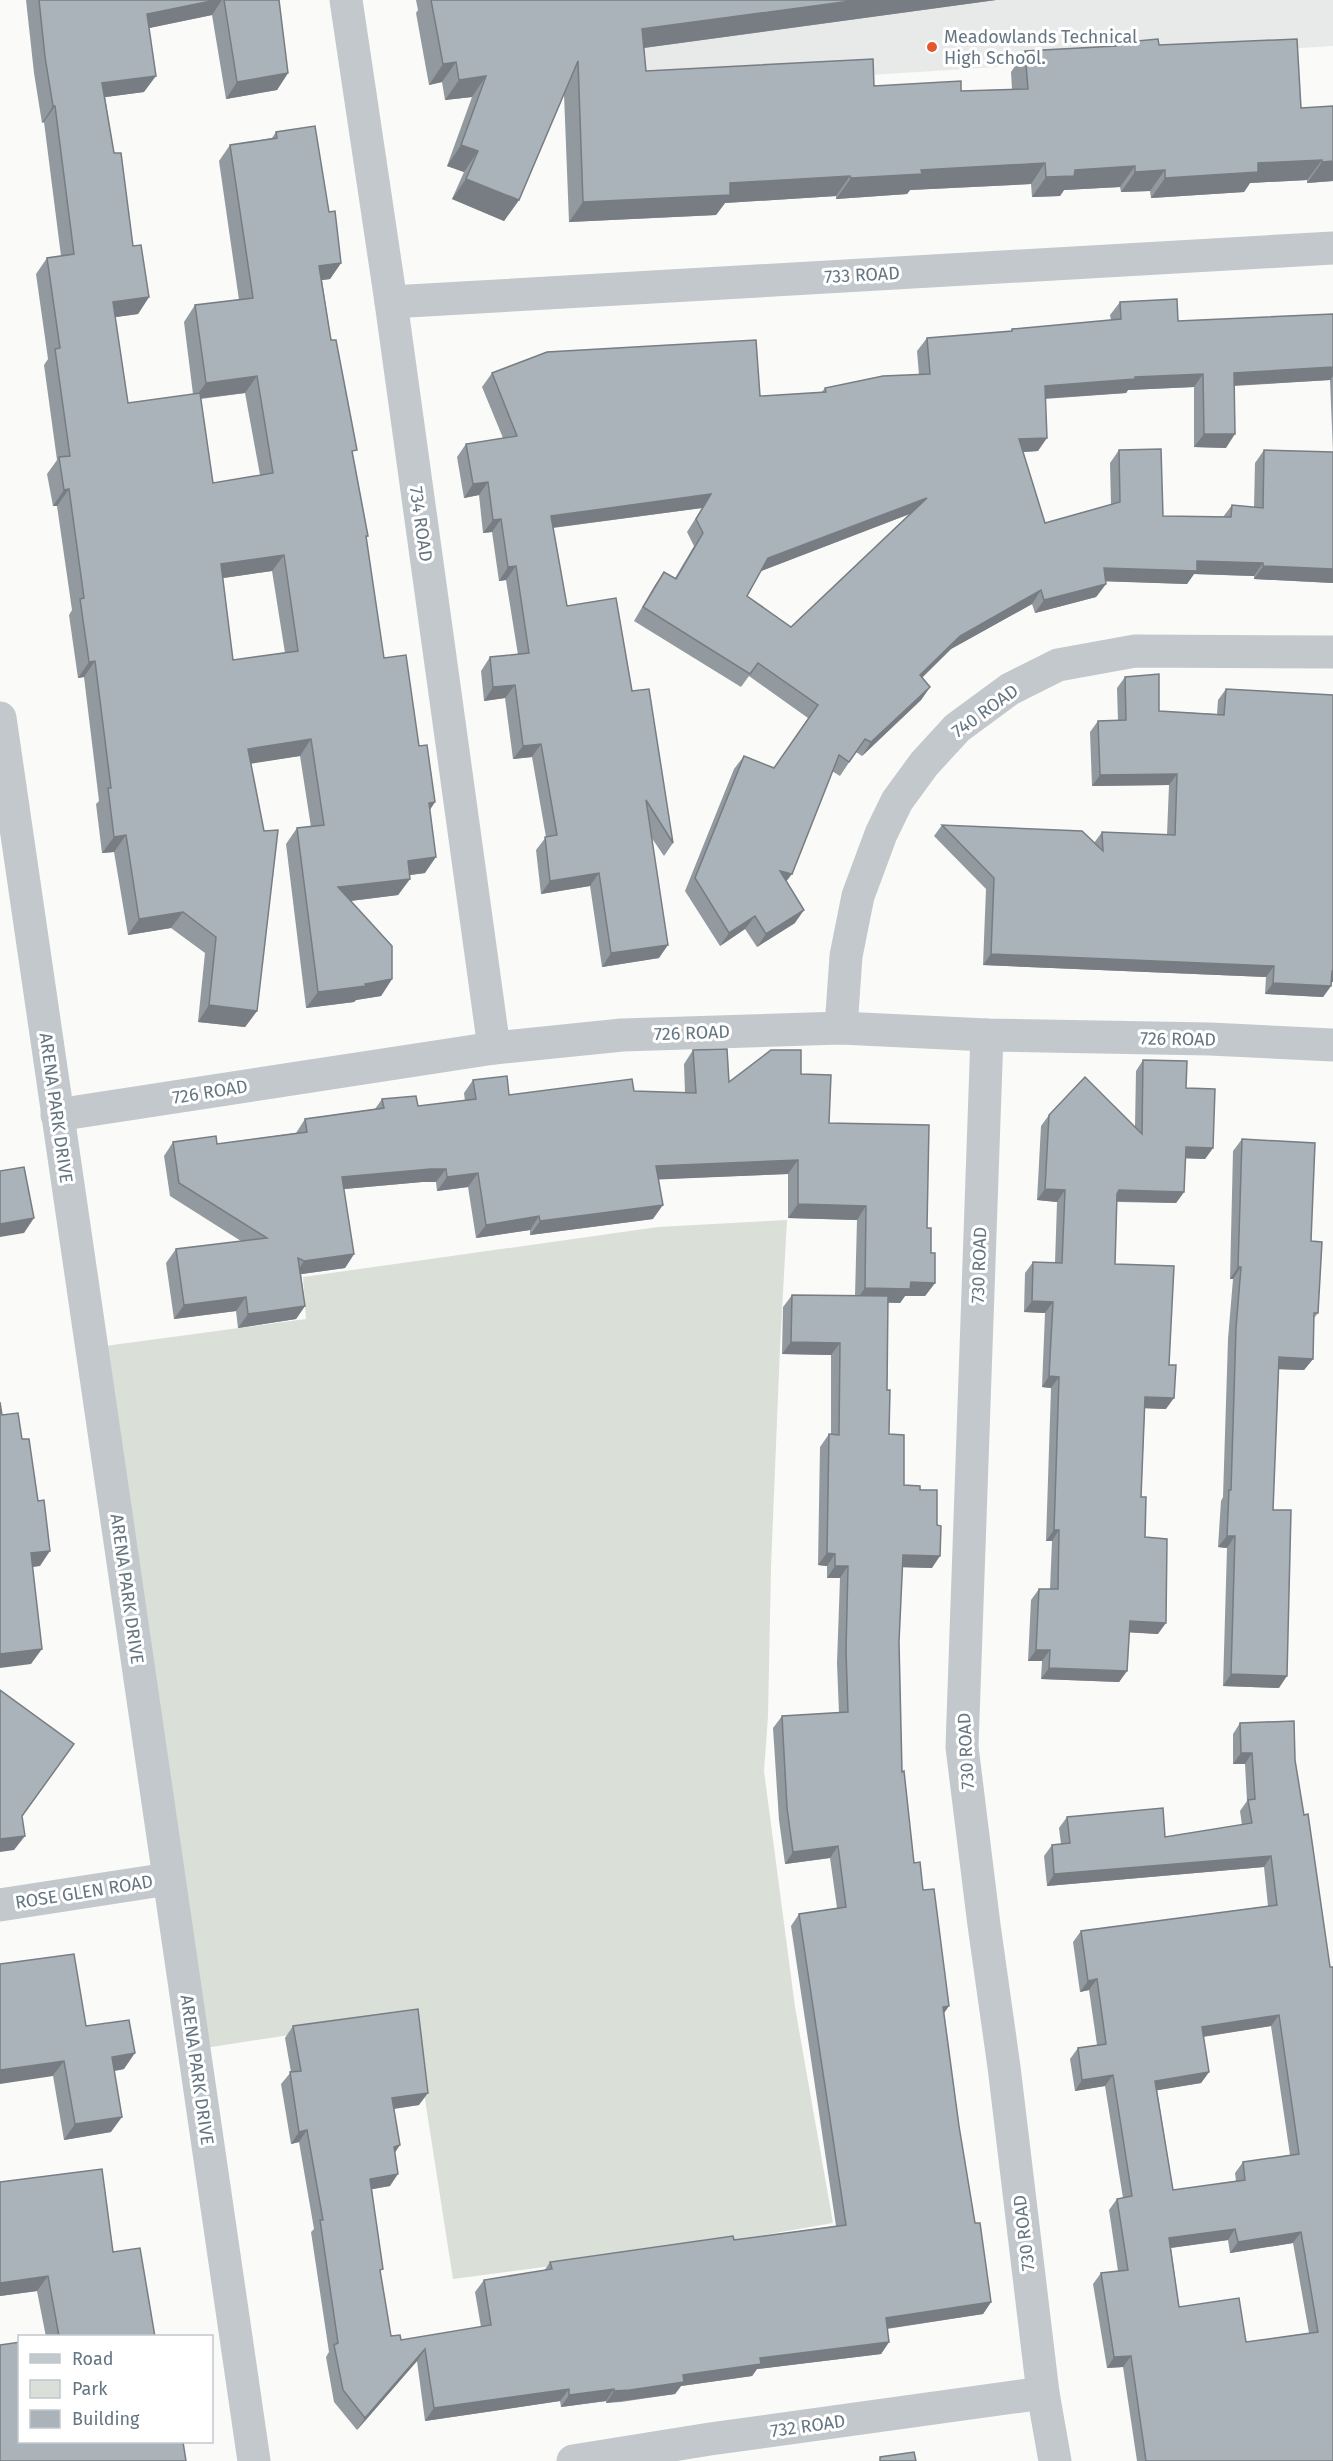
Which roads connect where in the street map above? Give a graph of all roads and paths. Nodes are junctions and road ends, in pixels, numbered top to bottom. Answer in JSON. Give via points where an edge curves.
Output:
{"nodes":[{"id":1,"x":346,"y":0,"type":"edge"},
{"id":2,"x":1333,"y":248,"type":"edge"},
{"id":3,"x":391,"y":302,"type":"junction"},
{"id":4,"x":1333,"y":652,"type":"edge"},
{"id":5,"x":0,"y":718,"type":"edge"},
{"id":6,"x":841,"y":1028,"type":"junction"},
{"id":7,"x":987,"y":1035,"type":"junction"},
{"id":8,"x":1333,"y":1045,"type":"edge"},
{"id":9,"x":494,"y":1048,"type":"junction"},
{"id":10,"x":57,"y":1115,"type":"junction"},
{"id":11,"x":168,"y":1879,"type":"junction"},
{"id":12,"x":0,"y":1905,"type":"edge"},
{"id":13,"x":1043,"y":2393,"type":"junction"},
{"id":14,"x":666,"y":2454,"type":"edge"},
{"id":15,"x":254,"y":2461,"type":"edge"},
{"id":16,"x":573,"y":2461,"type":"edge"},
{"id":17,"x":1055,"y":2461,"type":"edge"}],
"edges":[{"from":1,"to":3,"type":"street","name":"734 ROAD"},
{"from":2,"to":3,"type":"street","name":"733 ROAD"},
{"from":3,"to":9,"type":"street","name":"734 ROAD"},
{"from":4,"to":6,"type":"street","name":"740 ROAD","via":[[1135,651],[1058,665],[1010,689],[957,728],[897,801],[881,834],[858,896],[846,956]]},
{"from":5,"to":10,"type":"street","name":"ARENA PARK DRIVE"},
{"from":6,"to":7,"type":"street","name":"726 ROAD"},
{"from":6,"to":9,"type":"street","name":"726 ROAD","via":[[622,1035]]},
{"from":7,"to":8,"type":"street","name":"726 ROAD"},
{"from":7,"to":13,"type":"street","name":"730 ROAD","via":[[962,1747]]},
{"from":9,"to":10,"type":"street","name":"726 ROAD"},
{"from":10,"to":11,"type":"street","name":"ARENA PARK DRIVE"},
{"from":11,"to":12,"type":"street","name":"ROSE GLEN ROAD"},
{"from":11,"to":15,"type":"street","name":"ARENA PARK DRIVE"},
{"from":13,"to":14,"type":"street","name":"732 ROAD"},
{"from":13,"to":17,"type":"street","name":"730 ROAD"},
{"from":14,"to":16,"type":"street","name":"732 ROAD"}]}
